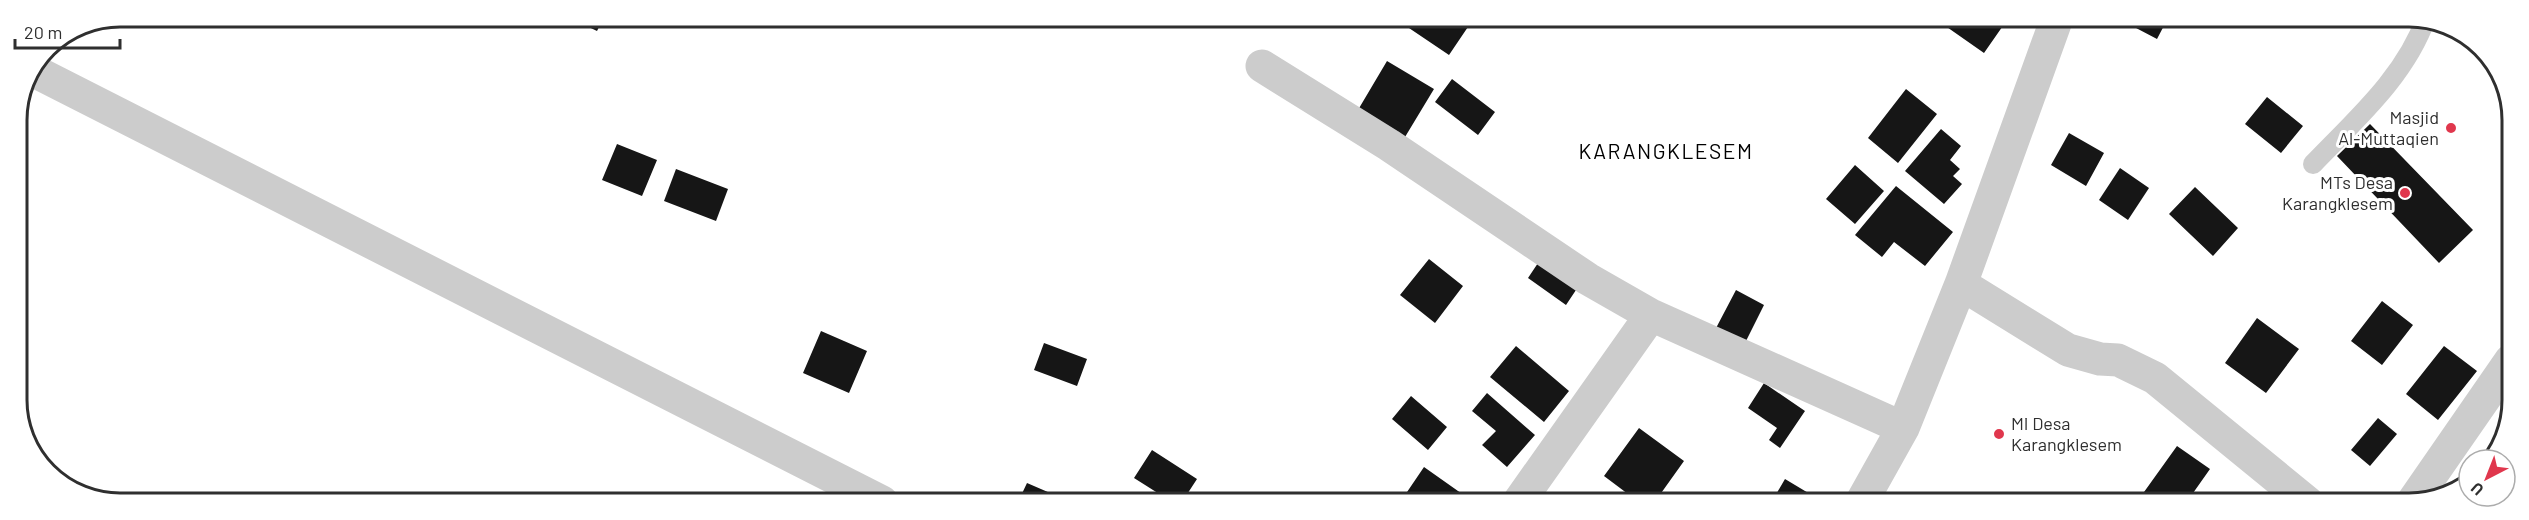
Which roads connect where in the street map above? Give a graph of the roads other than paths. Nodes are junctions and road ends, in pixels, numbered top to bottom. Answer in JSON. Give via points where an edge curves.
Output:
{"nodes":[{"id":1,"x":2054,"y":27,"type":"edge"},
{"id":2,"x":2423,"y":28,"type":"edge"},
{"id":3,"x":1262,"y":66,"type":"dead end"},
{"id":4,"x":40,"y":74,"type":"edge"},
{"id":5,"x":2313,"y":164,"type":"dead end"},
{"id":6,"x":1961,"y":284,"type":"junction"},
{"id":7,"x":1651,"y":315,"type":"junction"},
{"id":8,"x":2502,"y":373,"type":"edge"},
{"id":9,"x":1903,"y":428,"type":"junction"},
{"id":10,"x":2419,"y":492,"type":"edge"},
{"id":11,"x":864,"y":493,"type":"edge"},
{"id":12,"x":1525,"y":493,"type":"edge"},
{"id":13,"x":1867,"y":493,"type":"edge"},
{"id":14,"x":2296,"y":493,"type":"edge"}],
"edges":[{"from":1,"to":6,"type":"street"},
{"from":2,"to":5,"type":"lane","via":[[2386,88]]},
{"from":3,"to":7,"type":"street","via":[[1389,145],[1588,279]]},
{"from":4,"to":11,"type":"street"},
{"from":6,"to":9,"type":"street"},
{"from":6,"to":14,"type":"street","via":[[2068,350],[2118,360],[2155,378]]},
{"from":7,"to":9,"type":"street"},
{"from":7,"to":12,"type":"street"},
{"from":8,"to":10,"type":"street"},
{"from":9,"to":13,"type":"street"}]}
